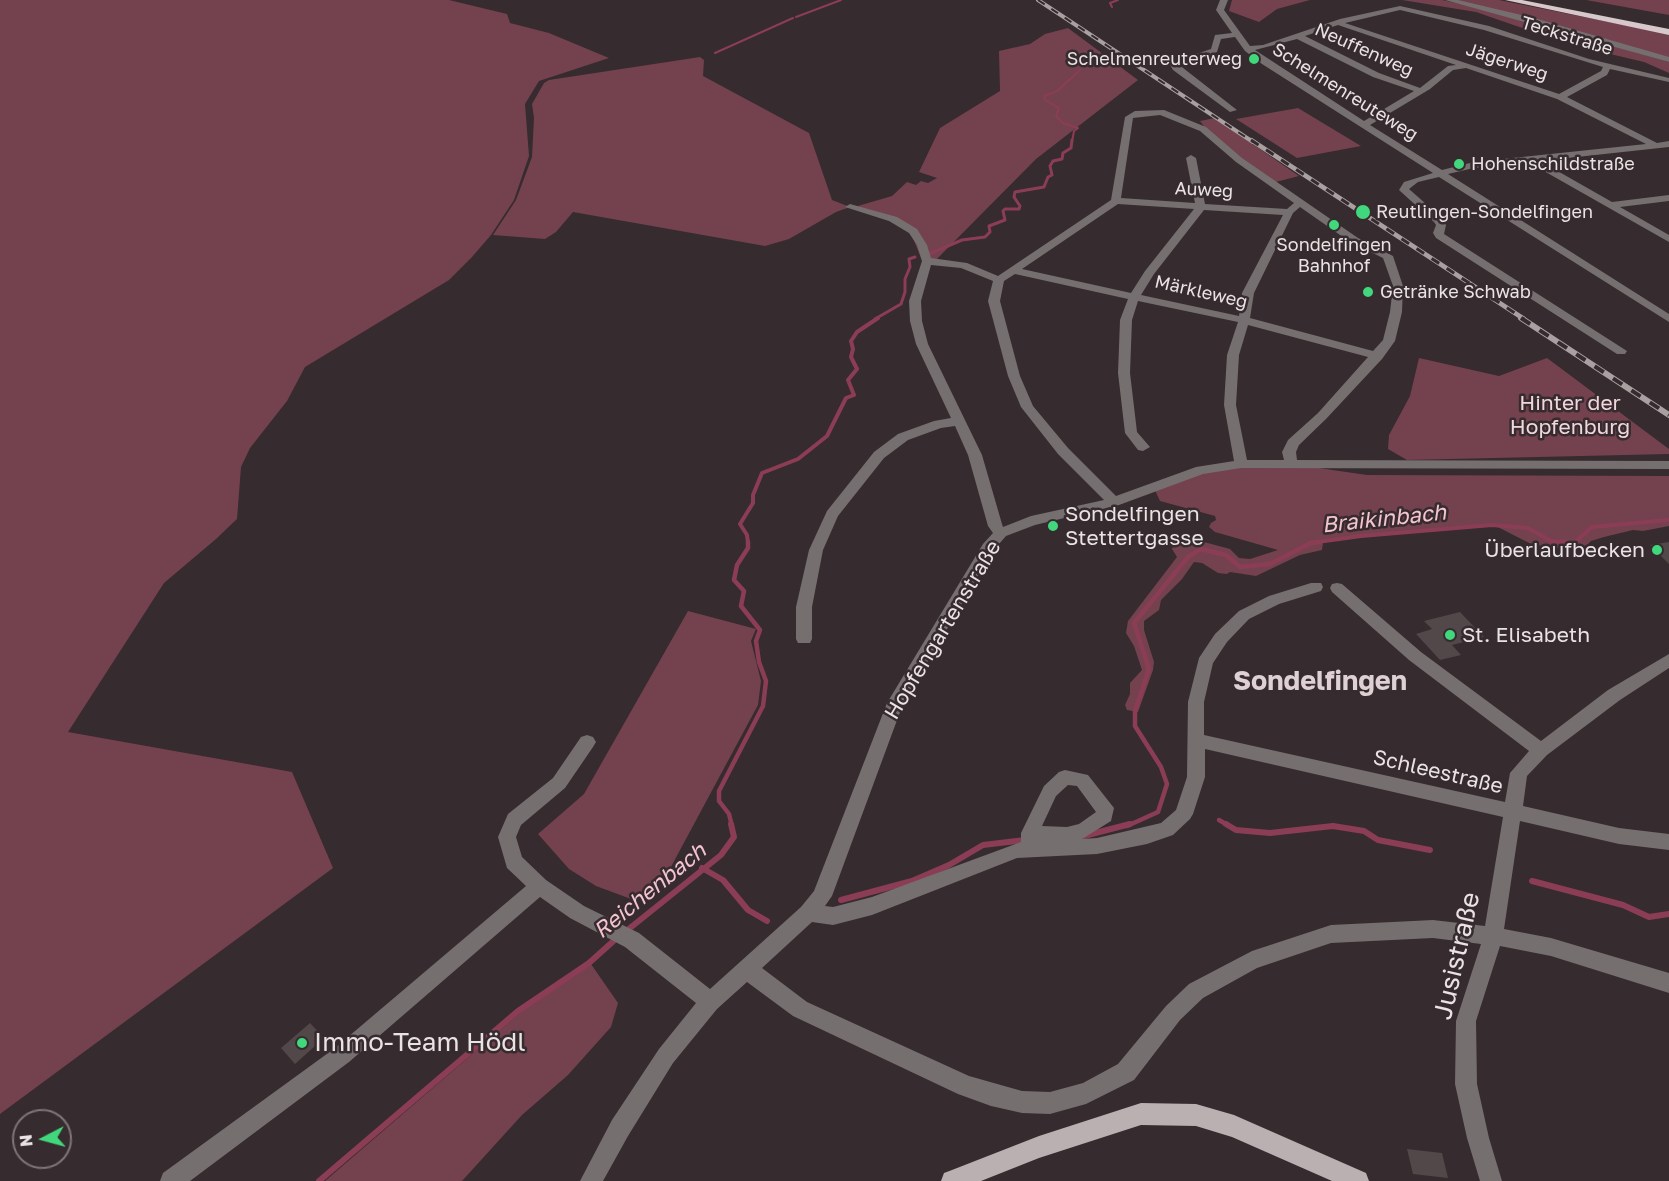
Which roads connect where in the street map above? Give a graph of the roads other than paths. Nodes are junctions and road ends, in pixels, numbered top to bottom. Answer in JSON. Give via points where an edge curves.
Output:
{"nodes":[{"id":1,"x":1224,"y":0,"type":"edge"},
{"id":2,"x":1449,"y":0,"type":"edge"},
{"id":3,"x":1509,"y":0,"type":"edge"},
{"id":4,"x":1529,"y":0,"type":"edge"},
{"id":5,"x":1339,"y":23,"type":"junction"},
{"id":6,"x":1669,"y":28,"type":"edge"},
{"id":7,"x":1669,"y":32,"type":"edge"},
{"id":8,"x":1236,"y":35,"type":"junction"},
{"id":9,"x":1298,"y":36,"type":"junction"},
{"id":10,"x":1248,"y":49,"type":"junction"},
{"id":11,"x":1669,"y":60,"type":"edge"},
{"id":12,"x":1465,"y":66,"type":"junction"},
{"id":13,"x":1608,"y":66,"type":"junction"},
{"id":14,"x":1669,"y":80,"type":"edge"},
{"id":15,"x":1419,"y":90,"type":"junction"},
{"id":16,"x":1560,"y":97,"type":"junction"},
{"id":17,"x":1233,"y":110,"type":"dead end"},
{"id":18,"x":1364,"y":126,"type":"junction"},
{"id":19,"x":1669,"y":144,"type":"edge"},
{"id":20,"x":1658,"y":146,"type":"junction"},
{"id":21,"x":1191,"y":158,"type":"dead end"},
{"id":22,"x":1530,"y":159,"type":"junction"},
{"id":23,"x":1440,"y":172,"type":"junction"},
{"id":24,"x":1669,"y":198,"type":"edge"},
{"id":25,"x":1116,"y":201,"type":"junction"},
{"id":26,"x":1300,"y":202,"type":"junction"},
{"id":27,"x":1611,"y":206,"type":"junction"},
{"id":28,"x":850,"y":207,"type":"dead end"},
{"id":29,"x":1201,"y":207,"type":"junction"},
{"id":30,"x":1289,"y":214,"type":"junction"},
{"id":31,"x":1321,"y":217,"type":"junction"},
{"id":32,"x":1669,"y":239,"type":"edge"},
{"id":33,"x":927,"y":261,"type":"junction"},
{"id":34,"x":1014,"y":271,"type":"junction"},
{"id":35,"x":999,"y":280,"type":"junction"},
{"id":36,"x":1135,"y":295,"type":"junction"},
{"id":37,"x":1669,"y":319,"type":"edge"},
{"id":38,"x":1244,"y":320,"type":"junction"},
{"id":39,"x":1621,"y":351,"type":"dead end"},
{"id":40,"x":1378,"y":356,"type":"junction"},
{"id":41,"x":959,"y":420,"type":"junction"},
{"id":42,"x":1143,"y":447,"type":"dead end"},
{"id":43,"x":1241,"y":464,"type":"junction"},
{"id":44,"x":1291,"y":464,"type":"junction"},
{"id":45,"x":1669,"y":465,"type":"edge"},
{"id":46,"x":1114,"y":502,"type":"junction"},
{"id":47,"x":1001,"y":534,"type":"junction"},
{"id":48,"x":1316,"y":587,"type":"dead end"},
{"id":49,"x":1337,"y":588,"type":"dead end"},
{"id":50,"x":804,"y":639,"type":"dead end"},
{"id":51,"x":1669,"y":660,"type":"edge"},
{"id":52,"x":1197,"y":740,"type":"junction"},
{"id":53,"x":587,"y":742,"type":"dead end"},
{"id":54,"x":1541,"y":750,"type":"junction"},
{"id":55,"x":1512,"y":812,"type":"junction"},
{"id":56,"x":1669,"y":842,"type":"edge"},
{"id":57,"x":539,"y":886,"type":"junction"},
{"id":58,"x":808,"y":913,"type":"junction"},
{"id":59,"x":1493,"y":936,"type":"junction"},
{"id":60,"x":745,"y":968,"type":"junction"},
{"id":61,"x":1669,"y":983,"type":"edge"},
{"id":62,"x":710,"y":1002,"type":"junction"},
{"id":63,"x":955,"y":1180,"type":"edge"},
{"id":64,"x":171,"y":1181,"type":"edge"},
{"id":65,"x":591,"y":1181,"type":"edge"},
{"id":66,"x":1358,"y":1181,"type":"edge"},
{"id":67,"x":1491,"y":1181,"type":"edge"}],
"edges":[{"from":1,"to":8,"type":"street","name":"Schelmenreuteweg","via":[[1220,10]]},
{"from":2,"to":11,"type":"street"},
{"from":3,"to":7,"type":"highway"},
{"from":4,"to":6,"type":"highway"},
{"from":5,"to":9,"type":"street","name":"Teckstraße"},
{"from":5,"to":12,"type":"street","name":"Jägerweg"},
{"from":5,"to":13,"type":"street","name":"Teckstraße","via":[[1393,9],[1411,9]]},
{"from":8,"to":10,"type":"street","name":"Schelmenreuteweg"},
{"from":8,"to":17,"type":"street","via":[[1218,37],[1214,50],[1173,63]]},
{"from":9,"to":10,"type":"street","name":"Teckstraße"},
{"from":9,"to":15,"type":"street","name":"Neuffenweg","via":[[1376,75]]},
{"from":10,"to":18,"type":"street","name":"Schelmenreuteweg"},
{"from":12,"to":15,"type":"street","via":[[1452,68]]},
{"from":12,"to":16,"type":"street","name":"Jägerweg"},
{"from":13,"to":14,"type":"street","name":"Teckstraße"},
{"from":13,"to":16,"type":"street","via":[[1604,74]]},
{"from":15,"to":18,"type":"street"},
{"from":16,"to":20,"type":"street","name":"Jägerweg"},
{"from":18,"to":23,"type":"street","name":"Schelmenreuteweg"},
{"from":19,"to":20,"type":"street"},
{"from":20,"to":22,"type":"street"},
{"from":21,"to":29,"type":"street"},
{"from":22,"to":23,"type":"street"},
{"from":22,"to":27,"type":"street"},
{"from":23,"to":37,"type":"street","name":"Schelmenreuteweg"},
{"from":23,"to":39,"type":"street","via":[[1415,180],[1404,190],[1438,220],[1440,236]]},
{"from":24,"to":27,"type":"street"},
{"from":25,"to":26,"type":"street","via":[[1129,117],[1151,111],[1203,129],[1239,160]]},
{"from":25,"to":29,"type":"street","name":"Auweg"},
{"from":25,"to":34,"type":"street"},
{"from":26,"to":30,"type":"street"},
{"from":26,"to":31,"type":"street"},
{"from":27,"to":32,"type":"street"},
{"from":28,"to":33,"type":"street","via":[[893,219],[913,231]]},
{"from":29,"to":30,"type":"street","name":"Auweg"},
{"from":29,"to":36,"type":"street"},
{"from":30,"to":31,"type":"street","name":"Auweg"},
{"from":30,"to":38,"type":"street","via":[[1248,293]]},
{"from":31,"to":40,"type":"street","via":[[1370,250],[1388,256],[1398,286],[1396,312],[1389,341]]},
{"from":33,"to":35,"type":"street","via":[[963,265]]},
{"from":33,"to":41,"type":"street","via":[[915,301],[916,321],[922,345]]},
{"from":34,"to":35,"type":"street"},
{"from":34,"to":36,"type":"street","name":"Märkleweg"},
{"from":35,"to":46,"type":"street","via":[[994,301],[1014,376],[1028,407]]},
{"from":36,"to":38,"type":"street","name":"Märkleweg"},
{"from":36,"to":42,"type":"street","via":[[1126,320],[1124,373],[1131,433]]},
{"from":38,"to":40,"type":"street","name":"Märkleweg"},
{"from":38,"to":43,"type":"street","via":[[1233,355],[1230,405]]},
{"from":40,"to":44,"type":"street","via":[[1293,443],[1289,452]]},
{"from":41,"to":47,"type":"street"},
{"from":41,"to":50,"type":"street","via":[[903,437],[879,455],[832,514],[797,607]]},
{"from":43,"to":44,"type":"street","name":"Hopfengartenstraße"},
{"from":43,"to":46,"type":"street","name":"Hopfengartenstraße","via":[[1201,470]]},
{"from":44,"to":45,"type":"street"},
{"from":46,"to":47,"type":"street","name":"Hopfengartenstraße","via":[[1031,521]]},
{"from":47,"to":58,"type":"street","name":"Hopfengartenstraße","via":[[988,548],[895,702],[822,896]]},
{"from":48,"to":52,"type":"street","via":[[1274,600],[1244,615],[1221,638],[1205,662],[1196,702]]},
{"from":49,"to":54,"type":"street","via":[[1415,656]]},
{"from":51,"to":54,"type":"street","name":"Jusistraße","via":[[1614,694]]},
{"from":52,"to":55,"type":"street","name":"Schleestraße"},
{"from":52,"to":58,"type":"street","via":[[1191,798],[1185,814],[1167,829],[1097,846],[1030,841],[872,906],[833,916]]},
{"from":53,"to":57,"type":"street","via":[[559,783],[514,820],[507,837],[514,862]]},
{"from":54,"to":55,"type":"street","name":"Jusistraße","via":[[1519,773]]},
{"from":55,"to":56,"type":"street","name":"Schleestraße","via":[[1618,836]]},
{"from":55,"to":59,"type":"street","name":"Jusistraße"},
{"from":57,"to":62,"type":"street","via":[[577,912],[625,936]]},
{"from":57,"to":64,"type":"street","via":[[342,1055]]},
{"from":58,"to":60,"type":"street","name":"Hopfengartenstraße"},
{"from":59,"to":60,"type":"street","via":[[1433,929],[1331,934],[1252,960],[1196,991],[1173,1013],[1126,1072],[1086,1093],[1050,1103],[991,1095],[800,1009]]},
{"from":59,"to":61,"type":"street","via":[[1551,947]]},
{"from":59,"to":67,"type":"street","name":"Jusistraße","via":[[1466,1021],[1466,1084]]},
{"from":60,"to":62,"type":"street","name":"Hopfengartenstraße"},
{"from":62,"to":65,"type":"street","name":"Hopfengartenstraße","via":[[666,1056]]},
{"from":63,"to":66,"type":"main road","via":[[1039,1147],[1141,1114],[1196,1115],[1234,1126]]}]}
